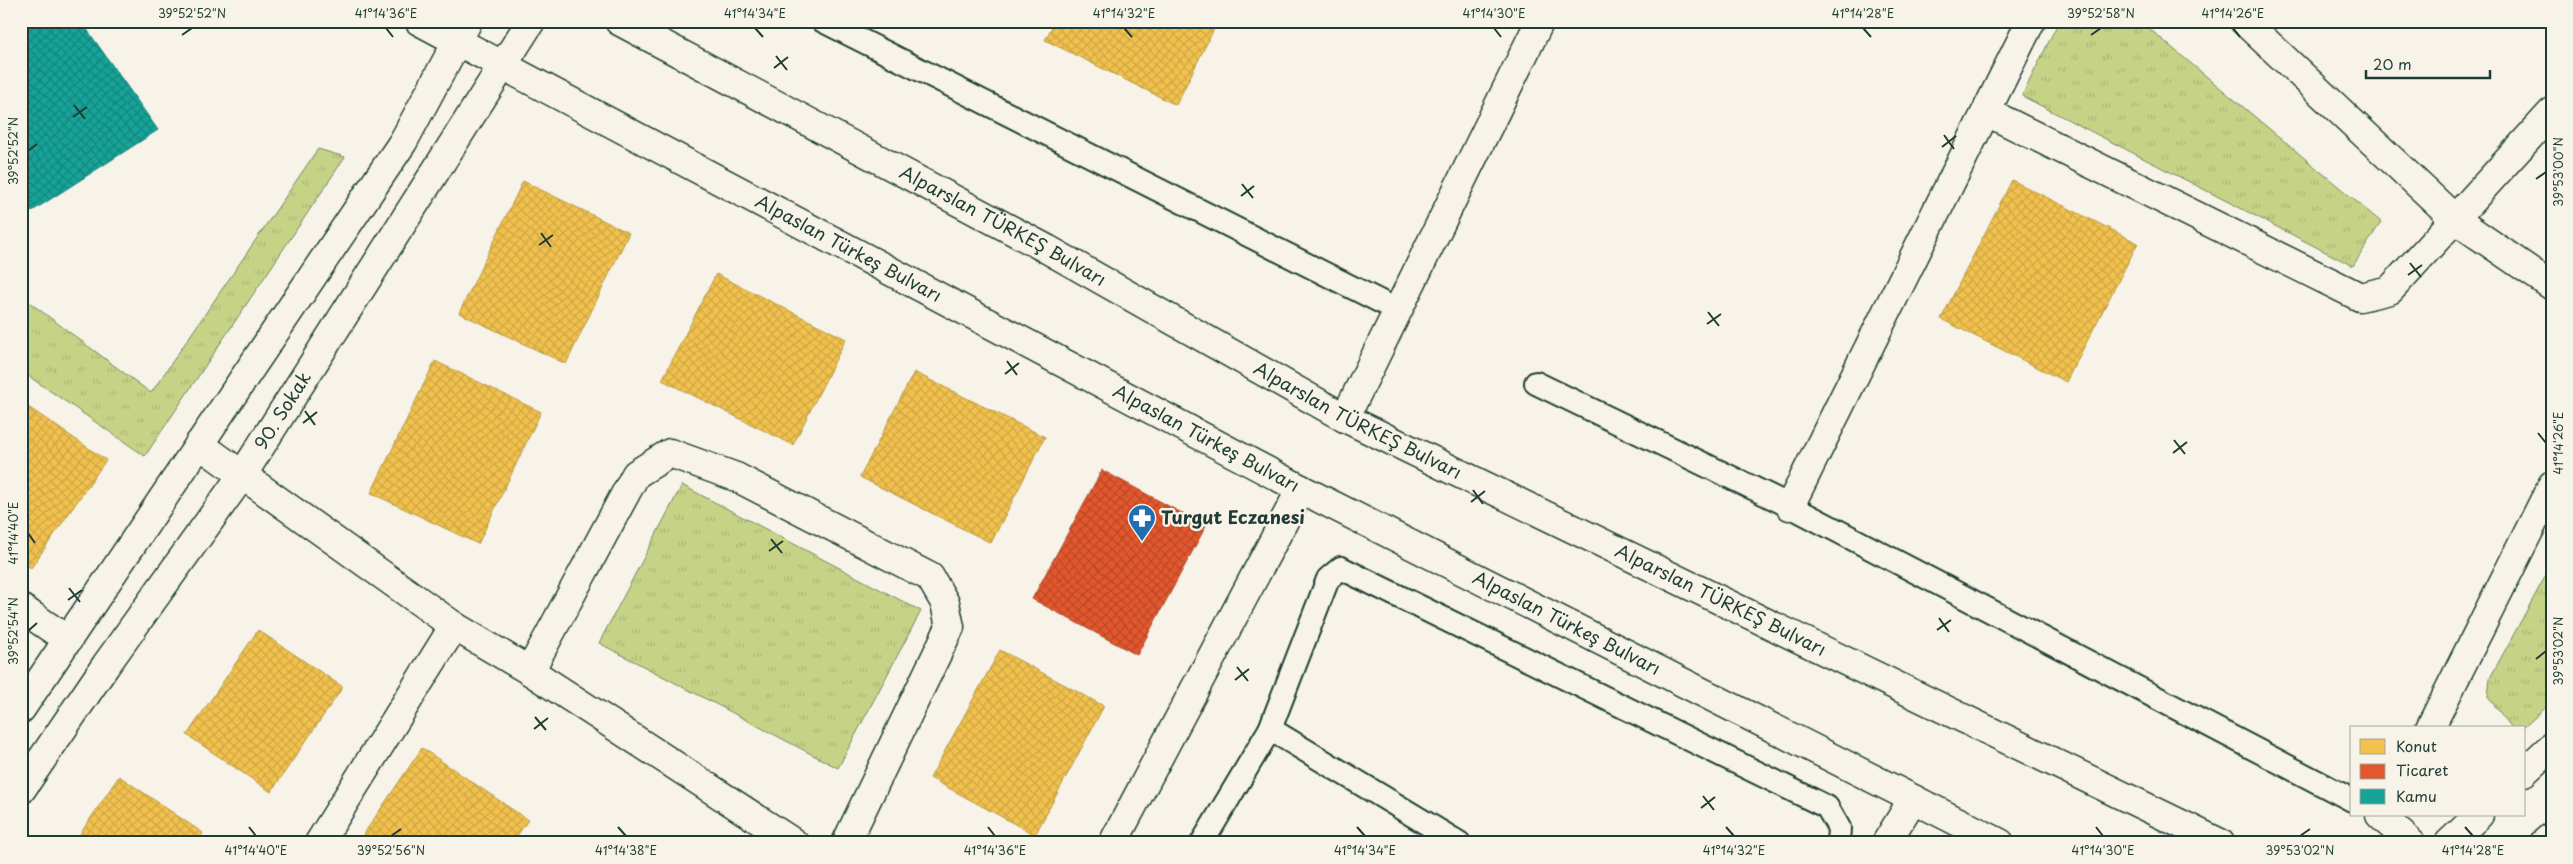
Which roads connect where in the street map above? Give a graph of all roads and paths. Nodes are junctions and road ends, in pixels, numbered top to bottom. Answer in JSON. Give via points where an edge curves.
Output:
{"nodes":[{"id":1,"x":419,"y":21,"type":"edge"},
{"id":2,"x":531,"y":21,"type":"edge"},
{"id":3,"x":619,"y":21,"type":"edge"},
{"id":4,"x":823,"y":21,"type":"edge"},
{"id":5,"x":1540,"y":21,"type":"edge"},
{"id":6,"x":2031,"y":21,"type":"edge"},
{"id":7,"x":2244,"y":21,"type":"edge"},
{"id":8,"x":462,"y":31,"type":"edge"},
{"id":9,"x":503,"y":66,"type":"junction"},
{"id":10,"x":1987,"y":112,"type":"junction"},
{"id":11,"x":2552,"y":112,"type":"edge"},
{"id":12,"x":2456,"y":220,"type":"junction"},
{"id":13,"x":2552,"y":286,"type":"edge"},
{"id":14,"x":1397,"y":310,"type":"junction"},
{"id":15,"x":1536,"y":383,"type":"dead end"},
{"id":16,"x":1345,"y":418,"type":"junction"},
{"id":17,"x":199,"y":444,"type":"junction"},
{"id":18,"x":243,"y":474,"type":"junction"},
{"id":19,"x":2552,"y":486,"type":"edge"},
{"id":20,"x":1301,"y":490,"type":"junction"},
{"id":21,"x":1790,"y":506,"type":"junction"},
{"id":22,"x":21,"y":608,"type":"edge"},
{"id":23,"x":454,"y":626,"type":"junction"},
{"id":24,"x":68,"y":640,"type":"junction"},
{"id":25,"x":530,"y":671,"type":"junction"},
{"id":26,"x":21,"y":709,"type":"edge"},
{"id":27,"x":2431,"y":726,"type":"edge"},
{"id":28,"x":1270,"y":729,"type":"junction"},
{"id":29,"x":2552,"y":746,"type":"edge"},
{"id":30,"x":2526,"y":770,"type":"edge"},
{"id":31,"x":21,"y":790,"type":"edge"},
{"id":32,"x":1913,"y":799,"type":"junction"},
{"id":33,"x":2350,"y":799,"type":"edge"},
{"id":34,"x":2381,"y":816,"type":"edge"},
{"id":35,"x":2478,"y":816,"type":"edge"},
{"id":36,"x":2552,"y":836,"type":"edge"},
{"id":37,"x":319,"y":843,"type":"edge"},
{"id":38,"x":794,"y":843,"type":"edge"},
{"id":39,"x":846,"y":843,"type":"edge"},
{"id":40,"x":1113,"y":843,"type":"edge"},
{"id":41,"x":1202,"y":843,"type":"edge"},
{"id":42,"x":1459,"y":843,"type":"edge"},
{"id":43,"x":1838,"y":843,"type":"edge"},
{"id":44,"x":1886,"y":843,"type":"edge"},
{"id":45,"x":2000,"y":843,"type":"edge"},
{"id":46,"x":2220,"y":843,"type":"edge"},
{"id":47,"x":2411,"y":843,"type":"edge"},
{"id":48,"x":2449,"y":843,"type":"edge"},
{"id":49,"x":2544,"y":843,"type":"edge"}],
"edges":[{"from":1,"to":8,"type":"street","name":"Alpaslan Türkeş Bulvarı"},
{"from":2,"to":9,"type":"street","name":"90. Sokak"},
{"from":3,"to":16,"type":"street","name":"Alparslan TÜRKEŞ Bulvarı","via":[[1047,249]]},
{"from":4,"to":14,"type":"lane"},
{"from":5,"to":14,"type":"street"},
{"from":6,"to":10,"type":"street"},
{"from":7,"to":12,"type":"street"},
{"from":8,"to":9,"type":"street","name":"Alpaslan Türkeş Bulvarı"},
{"from":8,"to":17,"type":"street","via":[[403,142]]},
{"from":9,"to":18,"type":"street","name":"90. Sokak"},
{"from":9,"to":20,"type":"street","name":"Alpaslan Türkeş Bulvarı"},
{"from":10,"to":12,"type":"street","via":[[2360,297],[2390,290]]},
{"from":10,"to":21,"type":"street"},
{"from":11,"to":12,"type":"street"},
{"from":12,"to":13,"type":"street"},
{"from":14,"to":16,"type":"street"},
{"from":15,"to":21,"type":"lane"},
{"from":16,"to":46,"type":"street","name":"Alparslan TÜRKEŞ Bulvarı"},
{"from":17,"to":18,"type":"street"},
{"from":17,"to":24,"type":"street"},
{"from":18,"to":23,"type":"street"},
{"from":18,"to":31,"type":"street","name":"90. Sokak"},
{"from":19,"to":27,"type":"street"},
{"from":20,"to":32,"type":"street","name":"Alpaslan Türkeş Bulvarı"},
{"from":20,"to":40,"type":"street"},
{"from":21,"to":33,"type":"lane"},
{"from":22,"to":24,"type":"street"},
{"from":23,"to":25,"type":"street"},
{"from":23,"to":37,"type":"street"},
{"from":24,"to":26,"type":"street"},
{"from":25,"to":38,"type":"street"},
{"from":25,"to":39,"type":"street","via":[[636,474],[670,453],[736,477],[930,577],[945,604],[950,627]]},
{"from":28,"to":41,"type":"lane"},
{"from":28,"to":42,"type":"lane"},
{"from":28,"to":43,"type":"lane","via":[[1328,578],[1341,568],[1827,807],[1838,828]]},
{"from":29,"to":30,"type":"street"},
{"from":32,"to":44,"type":"street"},
{"from":32,"to":45,"type":"street","name":"Alpaslan Türkeş Bulvarı"},
{"from":34,"to":47,"type":"street"},
{"from":35,"to":48,"type":"street"},
{"from":36,"to":49,"type":"street"}]}
